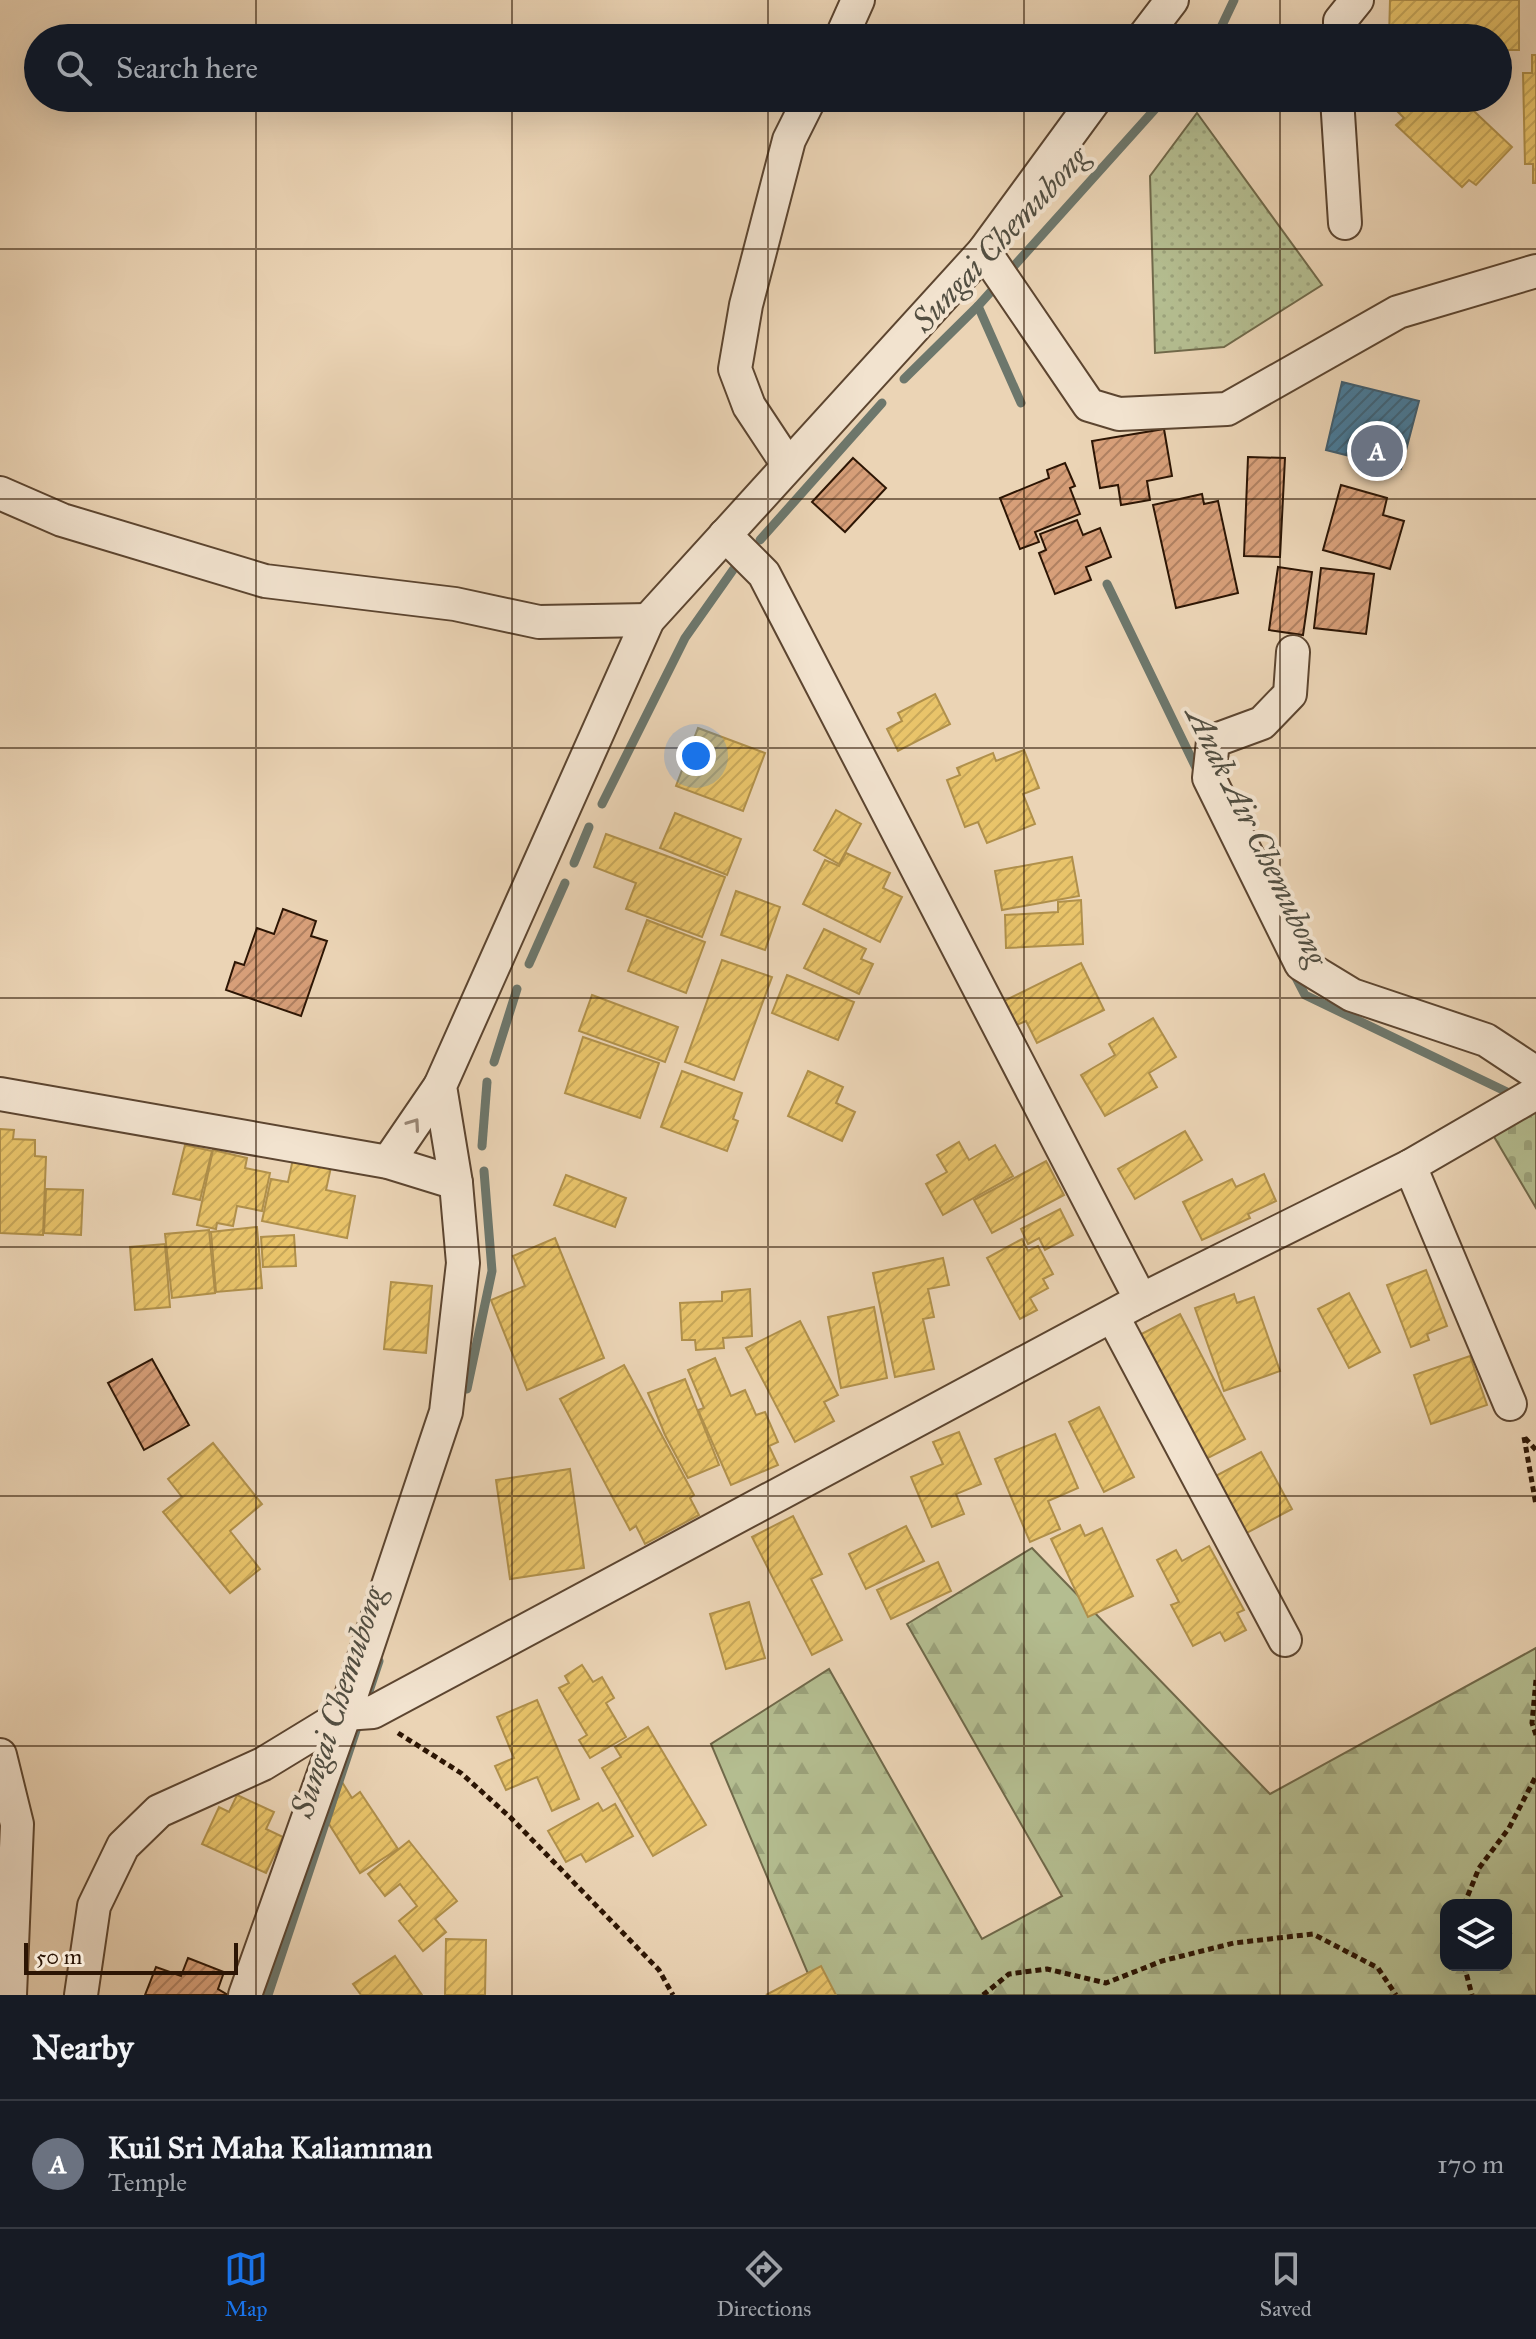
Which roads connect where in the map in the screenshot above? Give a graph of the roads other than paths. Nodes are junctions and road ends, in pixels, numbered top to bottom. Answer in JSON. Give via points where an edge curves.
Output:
{"nodes":[{"id":1,"x":858,"y":0,"type":"edge"},
{"id":2,"x":1172,"y":0,"type":"edge"},
{"id":3,"x":1357,"y":0,"type":"edge"},
{"id":4,"x":847,"y":24,"type":"edge"},
{"id":5,"x":1154,"y":24,"type":"edge"},
{"id":6,"x":1340,"y":24,"type":"edge"},
{"id":7,"x":803,"y":112,"type":"edge"},
{"id":8,"x":1086,"y":112,"type":"edge"},
{"id":9,"x":1338,"y":112,"type":"edge"},
{"id":10,"x":1345,"y":223,"type":"dead end"},
{"id":11,"x":986,"y":254,"type":"junction"},
{"id":12,"x":1536,"y":271,"type":"edge"},
{"id":13,"x":788,"y":465,"type":"junction"},
{"id":14,"x":0,"y":493,"type":"edge"},
{"id":15,"x":725,"y":535,"type":"junction"},
{"id":16,"x":648,"y":620,"type":"junction"},
{"id":17,"x":1293,"y":652,"type":"dead end"},
{"id":18,"x":1536,"y":1073,"type":"edge"},
{"id":19,"x":440,"y":1086,"type":"junction"},
{"id":20,"x":1536,"y":1093,"type":"edge"},
{"id":21,"x":0,"y":1094,"type":"edge"},
{"id":22,"x":388,"y":1162,"type":"junction"},
{"id":23,"x":1410,"y":1166,"type":"junction"},
{"id":24,"x":456,"y":1183,"type":"junction"},
{"id":25,"x":1141,"y":1300,"type":"junction"},
{"id":26,"x":1113,"y":1317,"type":"junction"},
{"id":27,"x":1510,"y":1404,"type":"dead end"},
{"id":28,"x":1285,"y":1640,"type":"dead end"},
{"id":29,"x":359,"y":1714,"type":"junction"},
{"id":30,"x":0,"y":1755,"type":"edge"},
{"id":31,"x":10,"y":1995,"type":"edge"},
{"id":32,"x":81,"y":1995,"type":"edge"},
{"id":33,"x":245,"y":1995,"type":"edge"}],
"edges":[{"from":1,"to":4,"type":"street"},
{"from":2,"to":5,"type":"street"},
{"from":3,"to":6,"type":"street"},
{"from":7,"to":13,"type":"street","via":[[789,140],[735,369],[749,406]]},
{"from":8,"to":11,"type":"street"},
{"from":9,"to":10,"type":"street"},
{"from":11,"to":12,"type":"street","via":[[1089,405],[1119,414],[1227,409],[1398,312]]},
{"from":11,"to":13,"type":"street"},
{"from":13,"to":15,"type":"street"},
{"from":14,"to":16,"type":"street","via":[[62,520],[265,581],[455,604],[539,622]]},
{"from":15,"to":16,"type":"street"},
{"from":15,"to":25,"type":"street","via":[[764,574]]},
{"from":16,"to":19,"type":"street"},
{"from":17,"to":18,"type":"street","via":[[1290,694],[1262,723],[1213,741],[1209,778],[1301,964],[1352,995],[1486,1040]]},
{"from":22,"to":19,"type":"street","one_way":true},
{"from":19,"to":24,"type":"street"},
{"from":20,"to":23,"type":"street"},
{"from":21,"to":22,"type":"street"},
{"from":22,"to":24,"type":"street"},
{"from":23,"to":25,"type":"street"},
{"from":23,"to":27,"type":"street"},
{"from":24,"to":29,"type":"street","via":[[463,1263],[446,1412]]},
{"from":25,"to":26,"type":"street"},
{"from":26,"to":28,"type":"street"},
{"from":26,"to":29,"type":"street"},
{"from":29,"to":32,"type":"street","via":[[159,1811],[123,1846],[94,1906]]},
{"from":29,"to":33,"type":"street"},
{"from":30,"to":31,"type":"street","via":[[17,1824]]}]}
